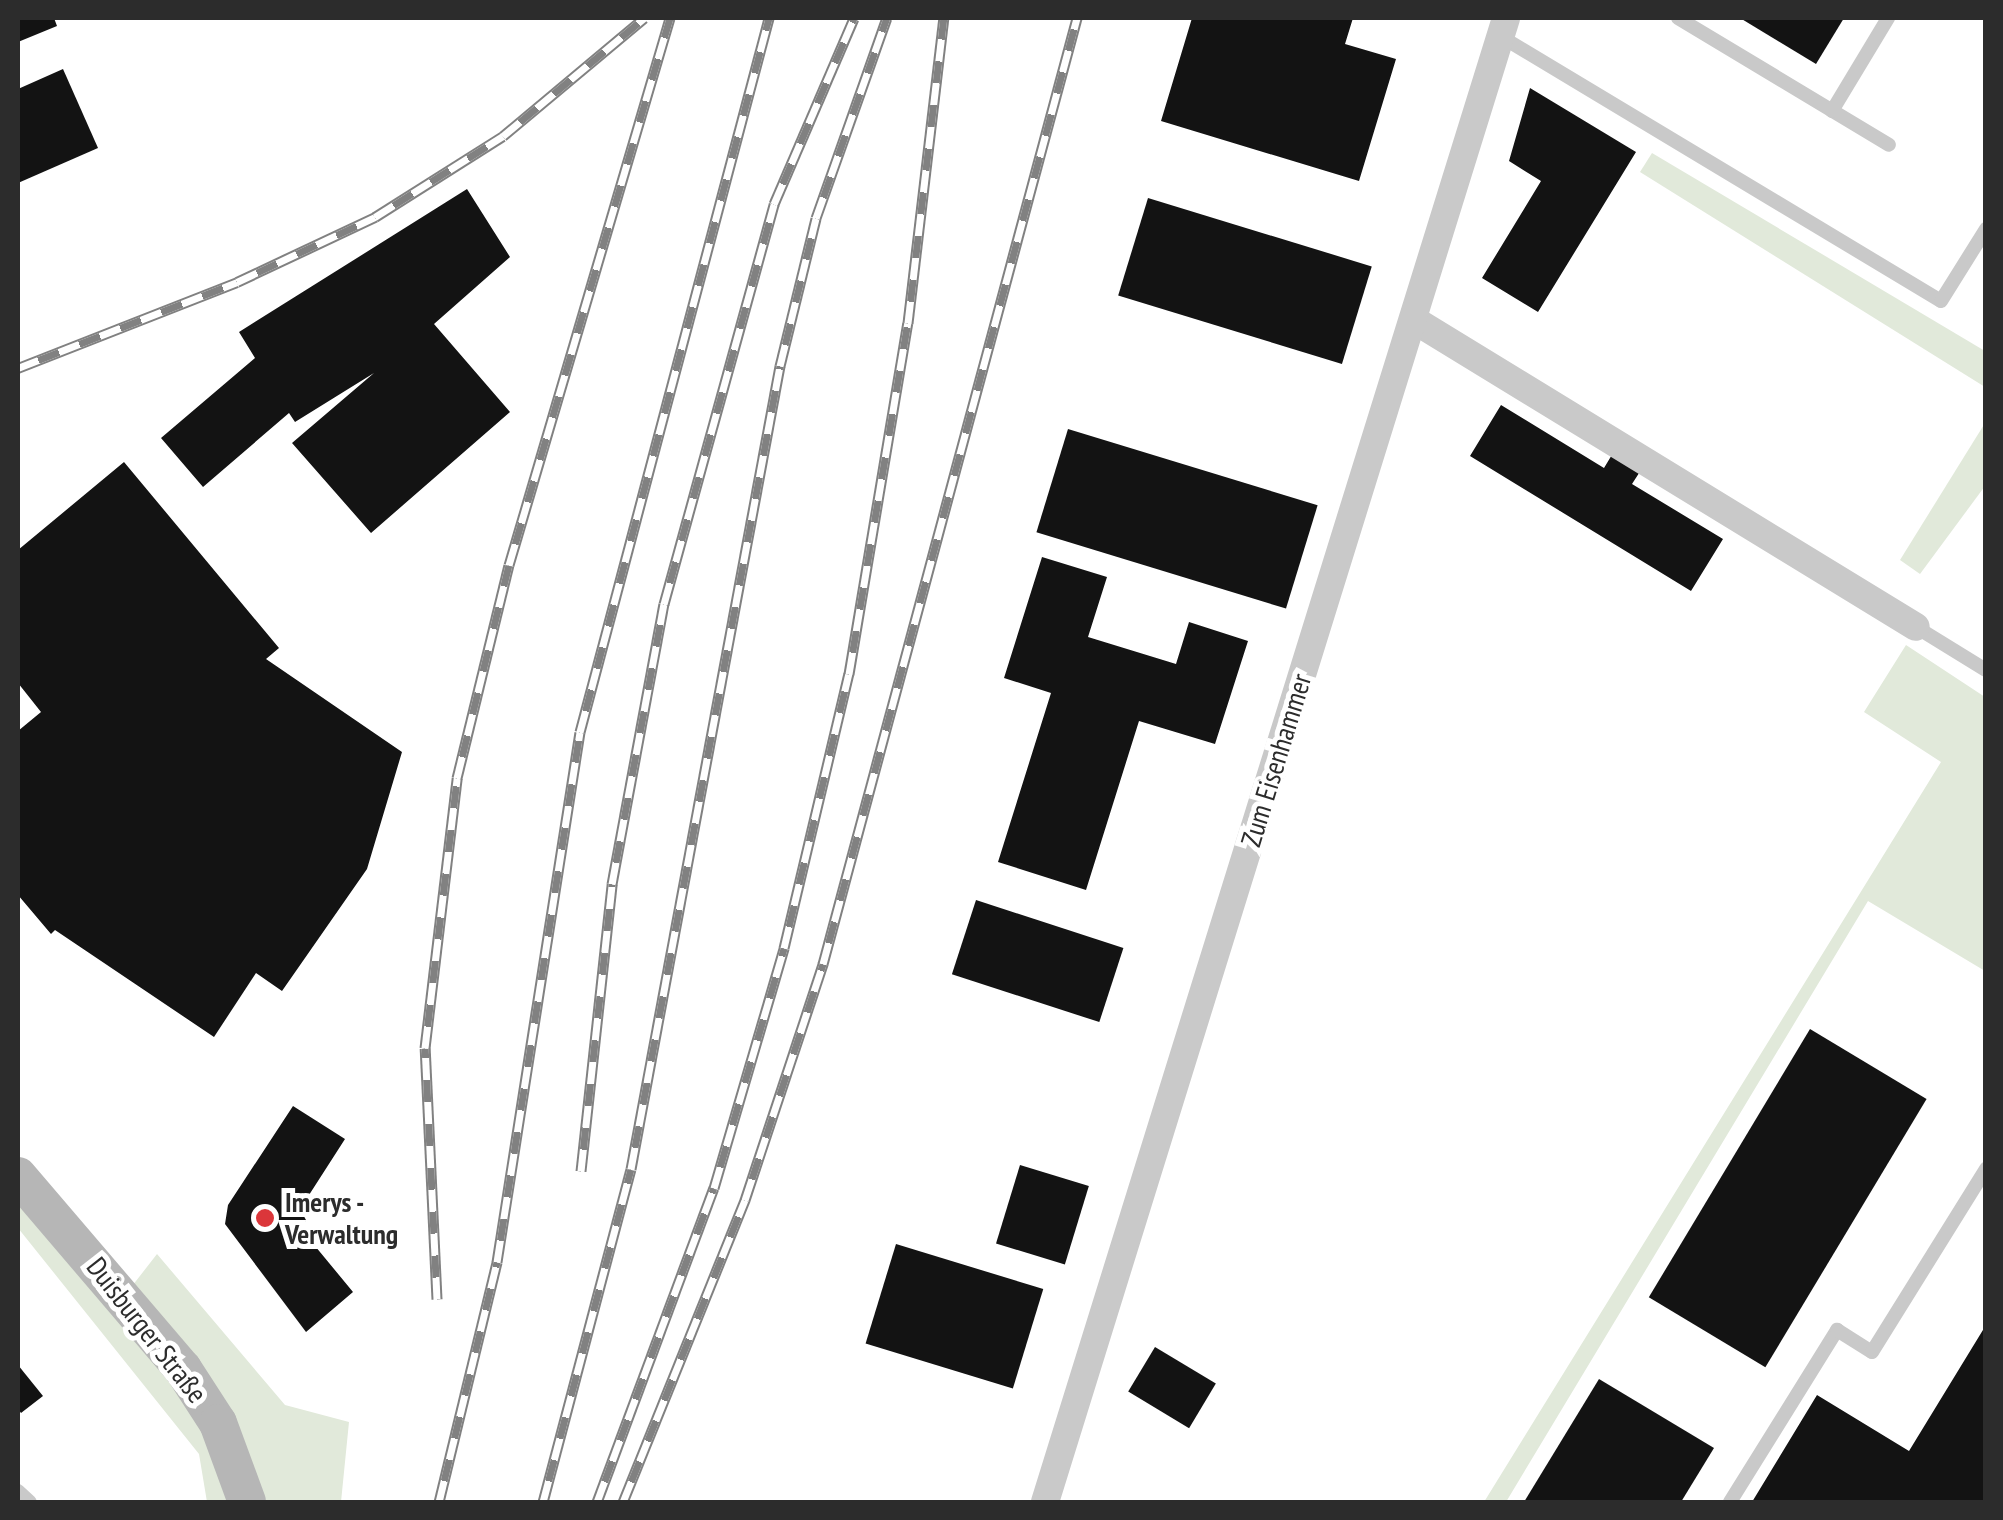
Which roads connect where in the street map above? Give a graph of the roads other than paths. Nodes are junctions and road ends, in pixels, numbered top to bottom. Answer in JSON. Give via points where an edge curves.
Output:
{"nodes":[{"id":1,"x":1678,"y":18,"type":"edge"},
{"id":2,"x":1888,"y":18,"type":"edge"},
{"id":3,"x":1503,"y":27,"type":"edge"},
{"id":4,"x":1832,"y":111,"type":"junction"},
{"id":5,"x":1889,"y":145,"type":"dead end"},
{"id":6,"x":1986,"y":228,"type":"edge"},
{"id":7,"x":1414,"y":320,"type":"junction"},
{"id":8,"x":1916,"y":627,"type":"joint"},
{"id":9,"x":1986,"y":670,"type":"edge"},
{"id":10,"x":1986,"y":1169,"type":"edge"},
{"id":11,"x":18,"y":1176,"type":"edge"},
{"id":12,"x":18,"y":1491,"type":"edge"},
{"id":13,"x":30,"y":1502,"type":"edge"},
{"id":14,"x":247,"y":1502,"type":"edge"},
{"id":15,"x":1045,"y":1502,"type":"edge"},
{"id":16,"x":1730,"y":1502,"type":"edge"}],
"edges":[{"from":1,"to":4,"type":"lane"},
{"from":2,"to":4,"type":"lane"},
{"from":3,"to":6,"type":"lane","via":[[1942,301]]},
{"from":3,"to":7,"type":"street","name":"Zum Eisenhammer"},
{"from":4,"to":5,"type":"lane"},
{"from":7,"to":8,"type":"street"},
{"from":7,"to":15,"type":"street","name":"Zum Eisenhammer"},
{"from":8,"to":9,"type":"lane"},
{"from":10,"to":16,"type":"lane","via":[[1872,1352],[1837,1330]]},
{"from":11,"to":14,"type":"main road","name":"Duisburger Straße","via":[[183,1369],[218,1422]]},
{"from":12,"to":13,"type":"lane"}]}
